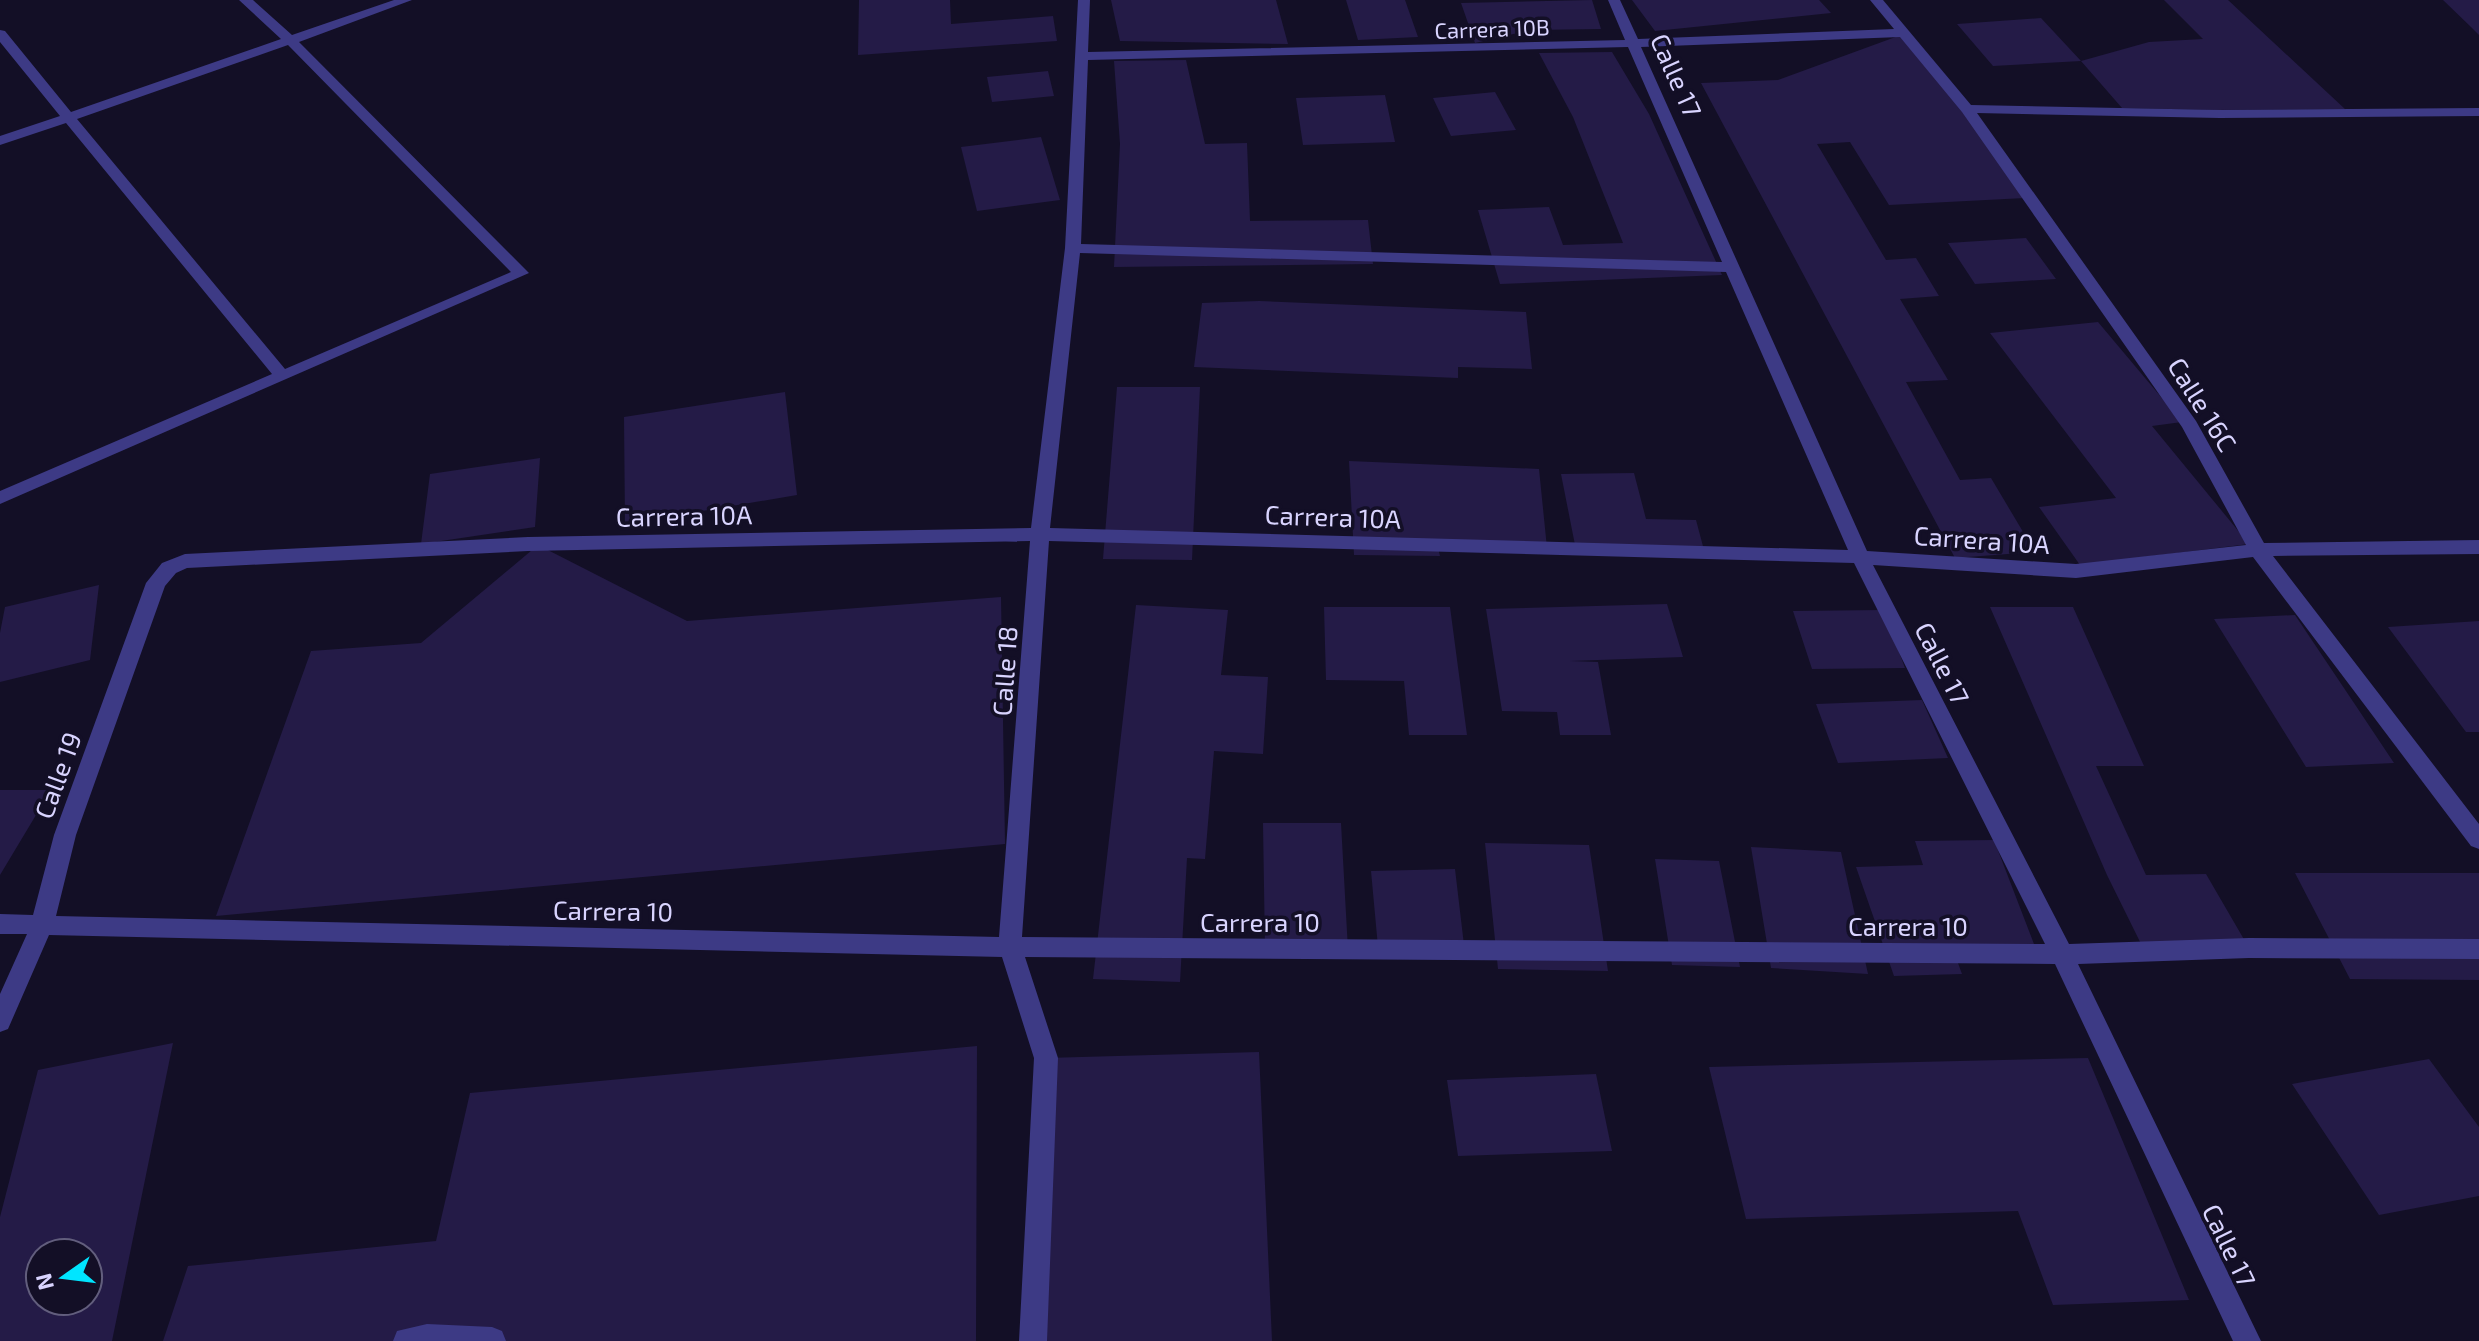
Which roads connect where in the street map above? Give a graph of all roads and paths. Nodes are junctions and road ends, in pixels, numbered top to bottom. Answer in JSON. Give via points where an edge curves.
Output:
{"nodes":[{"id":1,"x":245,"y":0,"type":"edge"},
{"id":2,"x":406,"y":0,"type":"edge"},
{"id":3,"x":1084,"y":0,"type":"edge"},
{"id":4,"x":1614,"y":0,"type":"edge"},
{"id":5,"x":1876,"y":0,"type":"edge"},
{"id":6,"x":1903,"y":33,"type":"junction"},
{"id":7,"x":0,"y":34,"type":"edge"},
{"id":8,"x":291,"y":41,"type":"junction"},
{"id":9,"x":1635,"y":43,"type":"junction"},
{"id":10,"x":1082,"y":56,"type":"junction"},
{"id":11,"x":1967,"y":109,"type":"junction"},
{"id":12,"x":2479,"y":112,"type":"edge"},
{"id":13,"x":68,"y":118,"type":"junction"},
{"id":14,"x":0,"y":141,"type":"edge"},
{"id":15,"x":1073,"y":248,"type":"junction"},
{"id":16,"x":1731,"y":267,"type":"junction"},
{"id":17,"x":282,"y":376,"type":"junction"},
{"id":18,"x":0,"y":498,"type":"edge"},
{"id":19,"x":1040,"y":534,"type":"junction"},
{"id":20,"x":2479,"y":547,"type":"edge"},
{"id":21,"x":2258,"y":550,"type":"junction"},
{"id":22,"x":1860,"y":557,"type":"junction"},
{"id":23,"x":185,"y":561,"type":"joint"},
{"id":24,"x":2479,"y":840,"type":"edge"},
{"id":25,"x":0,"y":924,"type":"edge"},
{"id":26,"x":42,"y":926,"type":"junction"},
{"id":27,"x":1010,"y":947,"type":"junction"},
{"id":28,"x":2479,"y":949,"type":"edge"},
{"id":29,"x":2062,"y":954,"type":"junction"},
{"id":30,"x":0,"y":1021,"type":"edge"},
{"id":31,"x":407,"y":1341,"type":"edge"},
{"id":32,"x":492,"y":1341,"type":"edge"},
{"id":33,"x":1033,"y":1341,"type":"edge"},
{"id":34,"x":2247,"y":1341,"type":"edge"}],
"edges":[{"from":1,"to":8,"type":"street"},
{"from":2,"to":8,"type":"street"},
{"from":3,"to":10,"type":"street","name":"Calle 18"},
{"from":4,"to":9,"type":"street","name":"Calle 17"},
{"from":5,"to":6,"type":"street","name":"Calle 16C"},
{"from":6,"to":9,"type":"street","name":"Carrera 10B"},
{"from":6,"to":11,"type":"street","name":"Calle 16C"},
{"from":7,"to":13,"type":"street"},
{"from":8,"to":13,"type":"street"},
{"from":8,"to":17,"type":"street","via":[[521,273]]},
{"from":9,"to":10,"type":"street","name":"Carrera 10B"},
{"from":9,"to":16,"type":"street","name":"Calle 17"},
{"from":10,"to":15,"type":"street","name":"Calle 18"},
{"from":11,"to":12,"type":"street"},
{"from":11,"to":21,"type":"street","name":"Calle 16C","via":[[2190,425]]},
{"from":13,"to":14,"type":"street"},
{"from":13,"to":17,"type":"street"},
{"from":15,"to":16,"type":"street"},
{"from":15,"to":19,"type":"street","name":"Calle 18"},
{"from":16,"to":22,"type":"street","name":"Calle 17"},
{"from":17,"to":18,"type":"street"},
{"from":19,"to":22,"type":"street","name":"Carrera 10A"},
{"from":19,"to":23,"type":"street","name":"Carrera 10A","via":[[528,544]]},
{"from":19,"to":27,"type":"street","name":"Calle 18"},
{"from":20,"to":21,"type":"street","name":"Carrera 10A"},
{"from":21,"to":22,"type":"street","name":"Carrera 10A","via":[[2076,571]]},
{"from":21,"to":24,"type":"street","name":"Calle 16C"},
{"from":22,"to":29,"type":"street","name":"Calle 17"},
{"from":23,"to":26,"type":"street","name":"Calle 19","via":[[169,568],[156,583],[65,835]]},
{"from":25,"to":26,"type":"street","name":"Carrera 10"},
{"from":26,"to":27,"type":"street","name":"Carrera 10"},
{"from":26,"to":30,"type":"street","name":"Calle 19"},
{"from":27,"to":29,"type":"street","name":"Carrera 10"},
{"from":27,"to":33,"type":"street","name":"Calle 18","via":[[1046,1058]]},
{"from":28,"to":29,"type":"street","name":"Carrera 10"},
{"from":29,"to":34,"type":"street","name":"Calle 17"},
{"from":31,"to":32,"type":"street"}]}
